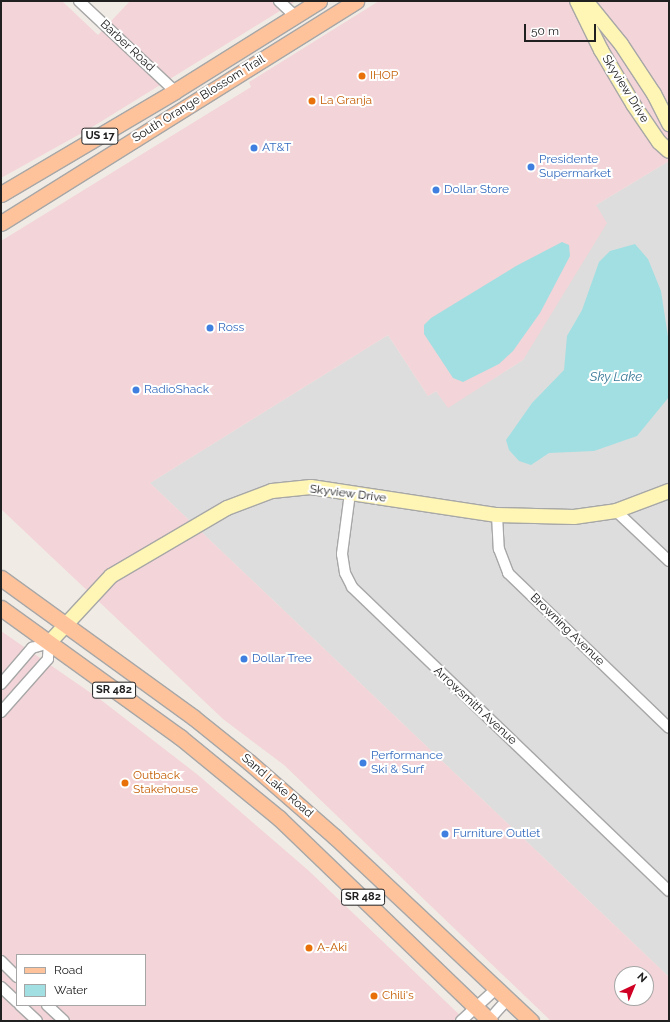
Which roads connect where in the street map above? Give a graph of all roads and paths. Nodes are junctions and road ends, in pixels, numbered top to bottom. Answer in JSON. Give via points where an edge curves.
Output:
{"nodes":[{"id":1,"x":79,"y":1,"type":"edge"},
{"id":2,"x":279,"y":1,"type":"edge"},
{"id":3,"x":319,"y":1,"type":"edge"},
{"id":4,"x":356,"y":1,"type":"edge"},
{"id":5,"x":577,"y":1,"type":"edge"},
{"id":6,"x":586,"y":1,"type":"edge"},
{"id":7,"x":295,"y":16,"type":"junction"},
{"id":8,"x":199,"y":76,"type":"junction"},
{"id":9,"x":175,"y":91,"type":"junction"},
{"id":10,"x":187,"y":107,"type":"junction"},
{"id":11,"x":165,"y":120,"type":"junction"},
{"id":12,"x":669,"y":124,"type":"edge"},
{"id":13,"x":669,"y":151,"type":"edge"},
{"id":14,"x":1,"y":194,"type":"edge"},
{"id":15,"x":1,"y":223,"type":"edge"},
{"id":16,"x":669,"y":491,"type":"edge"},
{"id":17,"x":350,"y":493,"type":"junction"},
{"id":18,"x":616,"y":511,"type":"junction"},
{"id":19,"x":497,"y":515,"type":"junction"},
{"id":20,"x":669,"y":561,"type":"edge"},
{"id":21,"x":1,"y":578,"type":"edge"},
{"id":22,"x":1,"y":608,"type":"edge"},
{"id":23,"x":66,"y":625,"type":"junction"},
{"id":24,"x":49,"y":643,"type":"junction"},
{"id":25,"x":1,"y":684,"type":"edge"},
{"id":26,"x":1,"y":712,"type":"edge"},
{"id":27,"x":669,"y":728,"type":"edge"},
{"id":28,"x":249,"y":762,"type":"junction"},
{"id":29,"x":232,"y":779,"type":"junction"},
{"id":30,"x":669,"y":891,"type":"edge"},
{"id":31,"x":1,"y":961,"type":"edge"},
{"id":32,"x":16,"y":975,"type":"edge"},
{"id":33,"x":1,"y":987,"type":"edge"},
{"id":34,"x":503,"y":993,"type":"junction"},
{"id":35,"x":16,"y":1001,"type":"edge"},
{"id":36,"x":21,"y":1006,"type":"edge"},
{"id":37,"x":48,"y":1006,"type":"edge"},
{"id":38,"x":476,"y":1008,"type":"junction"},
{"id":39,"x":37,"y":1021,"type":"edge"},
{"id":40,"x":64,"y":1021,"type":"edge"},
{"id":41,"x":461,"y":1021,"type":"edge"},
{"id":42,"x":489,"y":1021,"type":"edge"},
{"id":43,"x":531,"y":1021,"type":"edge"}],
"edges":[{"from":1,"to":9,"type":"street","name":"Barber Road"},
{"from":2,"to":7,"type":"street"},
{"from":3,"to":7,"type":"main road","name":"South Orange Blossom Trail","number":"US 17"},
{"from":4,"to":10,"type":"main road","name":"South Orange Blossom Trail","number":"US 17"},
{"from":5,"to":13,"type":"street","name":"Skyview Drive","via":[[633,104],[659,142]]},
{"from":6,"to":12,"type":"street","name":"Skyview Drive","via":[[621,44],[654,94]]},
{"from":7,"to":8,"type":"main road","name":"South Orange Blossom Trail","number":"US 17"},
{"from":8,"to":9,"type":"main road","name":"South Orange Blossom Trail","number":"US 17"},
{"from":8,"to":10,"type":"main road","via":[[191,88]]},
{"from":9,"to":11,"type":"main road","via":[[174,110]]},
{"from":9,"to":14,"type":"main road","name":"South Orange Blossom Trail","number":"US 17"},
{"from":10,"to":11,"type":"main road","name":"South Orange Blossom Trail","number":"US 17"},
{"from":11,"to":15,"type":"main road","name":"South Orange Blossom Trail","number":"US 17"},
{"from":16,"to":18,"type":"street","name":"Skyview Drive"},
{"from":17,"to":19,"type":"street","name":"Skyview Drive"},
{"from":17,"to":23,"type":"street","name":"Skyview Drive","via":[[311,487],[272,491],[227,508],[111,576],[88,598]]},
{"from":17,"to":30,"type":"street","name":"Arrowsmith Avenue","via":[[342,554],[345,573],[352,587]]},
{"from":18,"to":19,"type":"street","name":"Skyview Drive","via":[[574,517]]},
{"from":18,"to":20,"type":"street"},
{"from":19,"to":27,"type":"street","name":"Browning Avenue","via":[[499,548],[508,573]]},
{"from":21,"to":23,"type":"main road","name":"Sand Lake Road","number":"SR 482"},
{"from":22,"to":24,"type":"main road","name":"Sand Lake Road","number":"SR 482"},
{"from":23,"to":24,"type":"street","name":"Skyview Drive"},
{"from":23,"to":28,"type":"main road","name":"Sand Lake Road","number":"SR 482"},
{"from":24,"to":25,"type":"street","via":[[32,648]]},
{"from":24,"to":26,"type":"street","via":[[48,659]]},
{"from":24,"to":29,"type":"main road","name":"Sand Lake Road","number":"SR 482"},
{"from":28,"to":29,"type":"main road"},
{"from":28,"to":34,"type":"main road","name":"Sand Lake Road","number":"SR 482","via":[[340,842]]},
{"from":29,"to":38,"type":"main road","name":"Sand Lake Road","number":"SR 482","via":[[314,850]]},
{"from":31,"to":32,"type":"street"},
{"from":33,"to":35,"type":"street"},
{"from":34,"to":38,"type":"street"},
{"from":34,"to":42,"type":"street"},
{"from":34,"to":43,"type":"main road","name":"Sand Lake Road","number":"SR 482"},
{"from":36,"to":39,"type":"street"},
{"from":37,"to":40,"type":"street"},
{"from":38,"to":41,"type":"street"},
{"from":38,"to":42,"type":"main road","name":"Sand Lake Road","number":"SR 482"}]}
